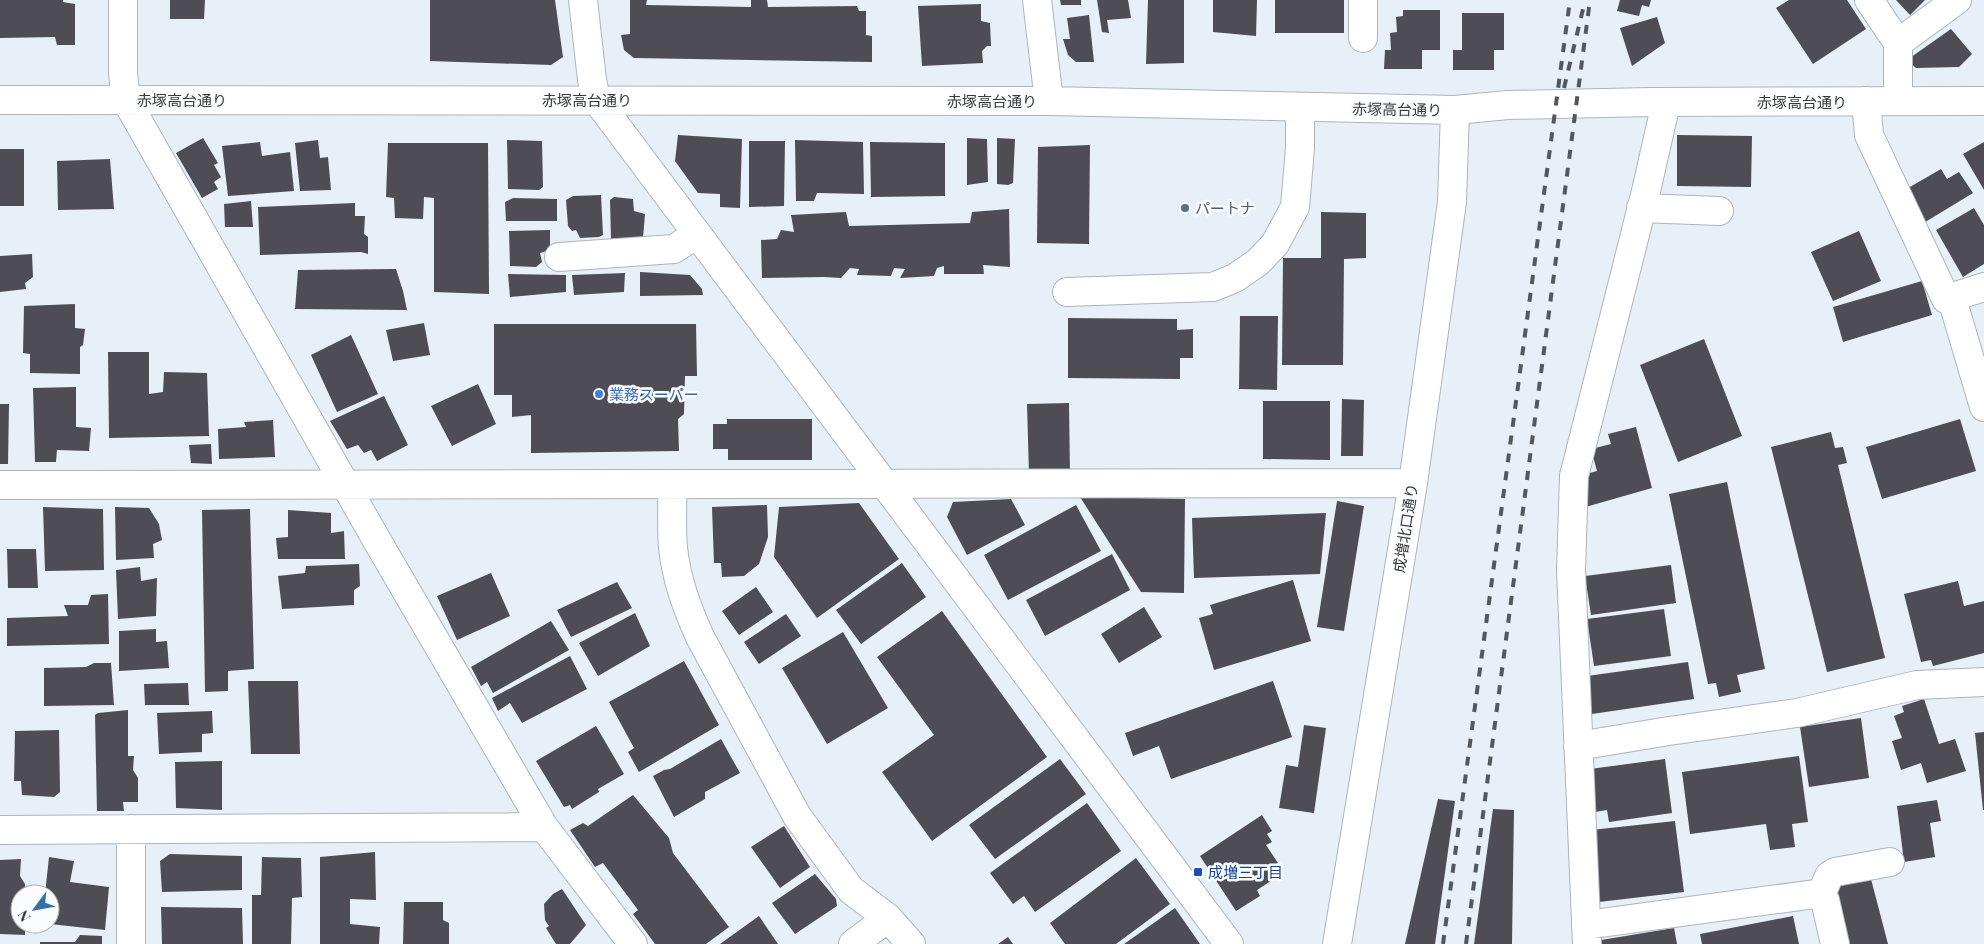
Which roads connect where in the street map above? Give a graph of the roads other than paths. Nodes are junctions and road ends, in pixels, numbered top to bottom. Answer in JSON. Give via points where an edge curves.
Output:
{"nodes":[{"id":1,"x":123,"y":0,"type":"edge"},
{"id":2,"x":584,"y":0,"type":"edge"},
{"id":3,"x":1038,"y":0,"type":"edge"},
{"id":4,"x":1363,"y":0,"type":"edge"},
{"id":5,"x":1869,"y":0,"type":"edge"},
{"id":6,"x":1957,"y":0,"type":"edge"},
{"id":7,"x":1363,"y":38,"type":"dead end"},
{"id":8,"x":1898,"y":43,"type":"junction"},
{"id":9,"x":0,"y":100,"type":"edge"},
{"id":10,"x":126,"y":100,"type":"junction"},
{"id":11,"x":596,"y":100,"type":"junction"},
{"id":12,"x":1049,"y":101,"type":"junction"},
{"id":13,"x":1866,"y":101,"type":"junction"},
{"id":14,"x":1898,"y":101,"type":"junction"},
{"id":15,"x":1984,"y":101,"type":"edge"},
{"id":16,"x":1666,"y":103,"type":"junction"},
{"id":17,"x":1300,"y":106,"type":"junction"},
{"id":18,"x":1455,"y":110,"type":"junction"},
{"id":19,"x":1641,"y":208,"type":"junction"},
{"id":20,"x":1719,"y":211,"type":"dead end"},
{"id":21,"x":697,"y":234,"type":"junction"},
{"id":22,"x":559,"y":257,"type":"dead end"},
{"id":23,"x":1984,"y":287,"type":"edge"},
{"id":24,"x":1067,"y":292,"type":"dead end"},
{"id":25,"x":1952,"y":298,"type":"junction"},
{"id":26,"x":1984,"y":407,"type":"edge"},
{"id":27,"x":1412,"y":483,"type":"junction"},
{"id":28,"x":344,"y":484,"type":"junction"},
{"id":29,"x":672,"y":484,"type":"junction"},
{"id":30,"x":883,"y":484,"type":"junction"},
{"id":31,"x":0,"y":485,"type":"edge"},
{"id":32,"x":1984,"y":682,"type":"edge"},
{"id":33,"x":1578,"y":746,"type":"junction"},
{"id":34,"x":544,"y":827,"type":"junction"},
{"id":35,"x":131,"y":829,"type":"junction"},
{"id":36,"x":0,"y":830,"type":"edge"},
{"id":37,"x":1890,"y":862,"type":"dead end"},
{"id":38,"x":1821,"y":895,"type":"junction"},
{"id":39,"x":888,"y":918,"type":"junction"},
{"id":40,"x":1587,"y":935,"type":"edge"},
{"id":41,"x":131,"y":944,"type":"edge"},
{"id":42,"x":633,"y":944,"type":"edge"},
{"id":43,"x":853,"y":944,"type":"edge"},
{"id":44,"x":911,"y":944,"type":"edge"},
{"id":45,"x":1229,"y":944,"type":"edge"},
{"id":46,"x":1337,"y":944,"type":"edge"},
{"id":47,"x":1835,"y":944,"type":"edge"}],
"edges":[{"from":1,"to":10,"type":"street"},
{"from":2,"to":11,"type":"street"},
{"from":3,"to":12,"type":"street"},
{"from":4,"to":7,"type":"street"},
{"from":5,"to":8,"type":"street"},
{"from":6,"to":8,"type":"street"},
{"from":8,"to":14,"type":"street"},
{"from":9,"to":10,"type":"street","name":"赤塚高台通り"},
{"from":10,"to":11,"type":"street","name":"赤塚高台通り"},
{"from":10,"to":28,"type":"street"},
{"from":11,"to":12,"type":"street","name":"赤塚高台通り"},
{"from":11,"to":21,"type":"street"},
{"from":12,"to":17,"type":"street","name":"赤塚高台通り"},
{"from":13,"to":14,"type":"street","name":"赤塚高台通り"},
{"from":13,"to":16,"type":"street","name":"赤塚高台通り"},
{"from":13,"to":25,"type":"street","via":[[1868,135],[1946,299]]},
{"from":14,"to":15,"type":"street","name":"赤塚高台通り"},
{"from":16,"to":18,"type":"street","name":"赤塚高台通り","via":[[1508,105]]},
{"from":16,"to":19,"type":"street"},
{"from":17,"to":18,"type":"street","name":"赤塚高台通り"},
{"from":17,"to":24,"type":"street","via":[[1295,207],[1275,244],[1258,262],[1235,278],[1213,287]]},
{"from":18,"to":27,"type":"street","name":"成増北口通り","via":[[1452,202]]},
{"from":19,"to":20,"type":"street"},
{"from":19,"to":33,"type":"street","via":[[1574,476],[1571,570]]},
{"from":21,"to":22,"type":"street","via":[[674,249]]},
{"from":21,"to":30,"type":"street"},
{"from":23,"to":25,"type":"street"},
{"from":25,"to":26,"type":"street"},
{"from":27,"to":30,"type":"street"},
{"from":27,"to":46,"type":"street","name":"成増北口通り"},
{"from":28,"to":29,"type":"street"},
{"from":28,"to":31,"type":"street"},
{"from":28,"to":34,"type":"street"},
{"from":29,"to":30,"type":"street"},
{"from":29,"to":39,"type":"street","via":[[673,547],[678,581],[700,637],[797,816],[851,890]]},
{"from":30,"to":45,"type":"street"},
{"from":32,"to":33,"type":"street","via":[[1917,685],[1797,713]]},
{"from":33,"to":40,"type":"street"},
{"from":34,"to":35,"type":"street"},
{"from":34,"to":42,"type":"street"},
{"from":35,"to":36,"type":"street"},
{"from":35,"to":41,"type":"street"},
{"from":37,"to":38,"type":"street","via":[[1835,872],[1829,876]]},
{"from":38,"to":40,"type":"street"},
{"from":38,"to":47,"type":"street"},
{"from":39,"to":43,"type":"street"},
{"from":39,"to":44,"type":"street"}]}
